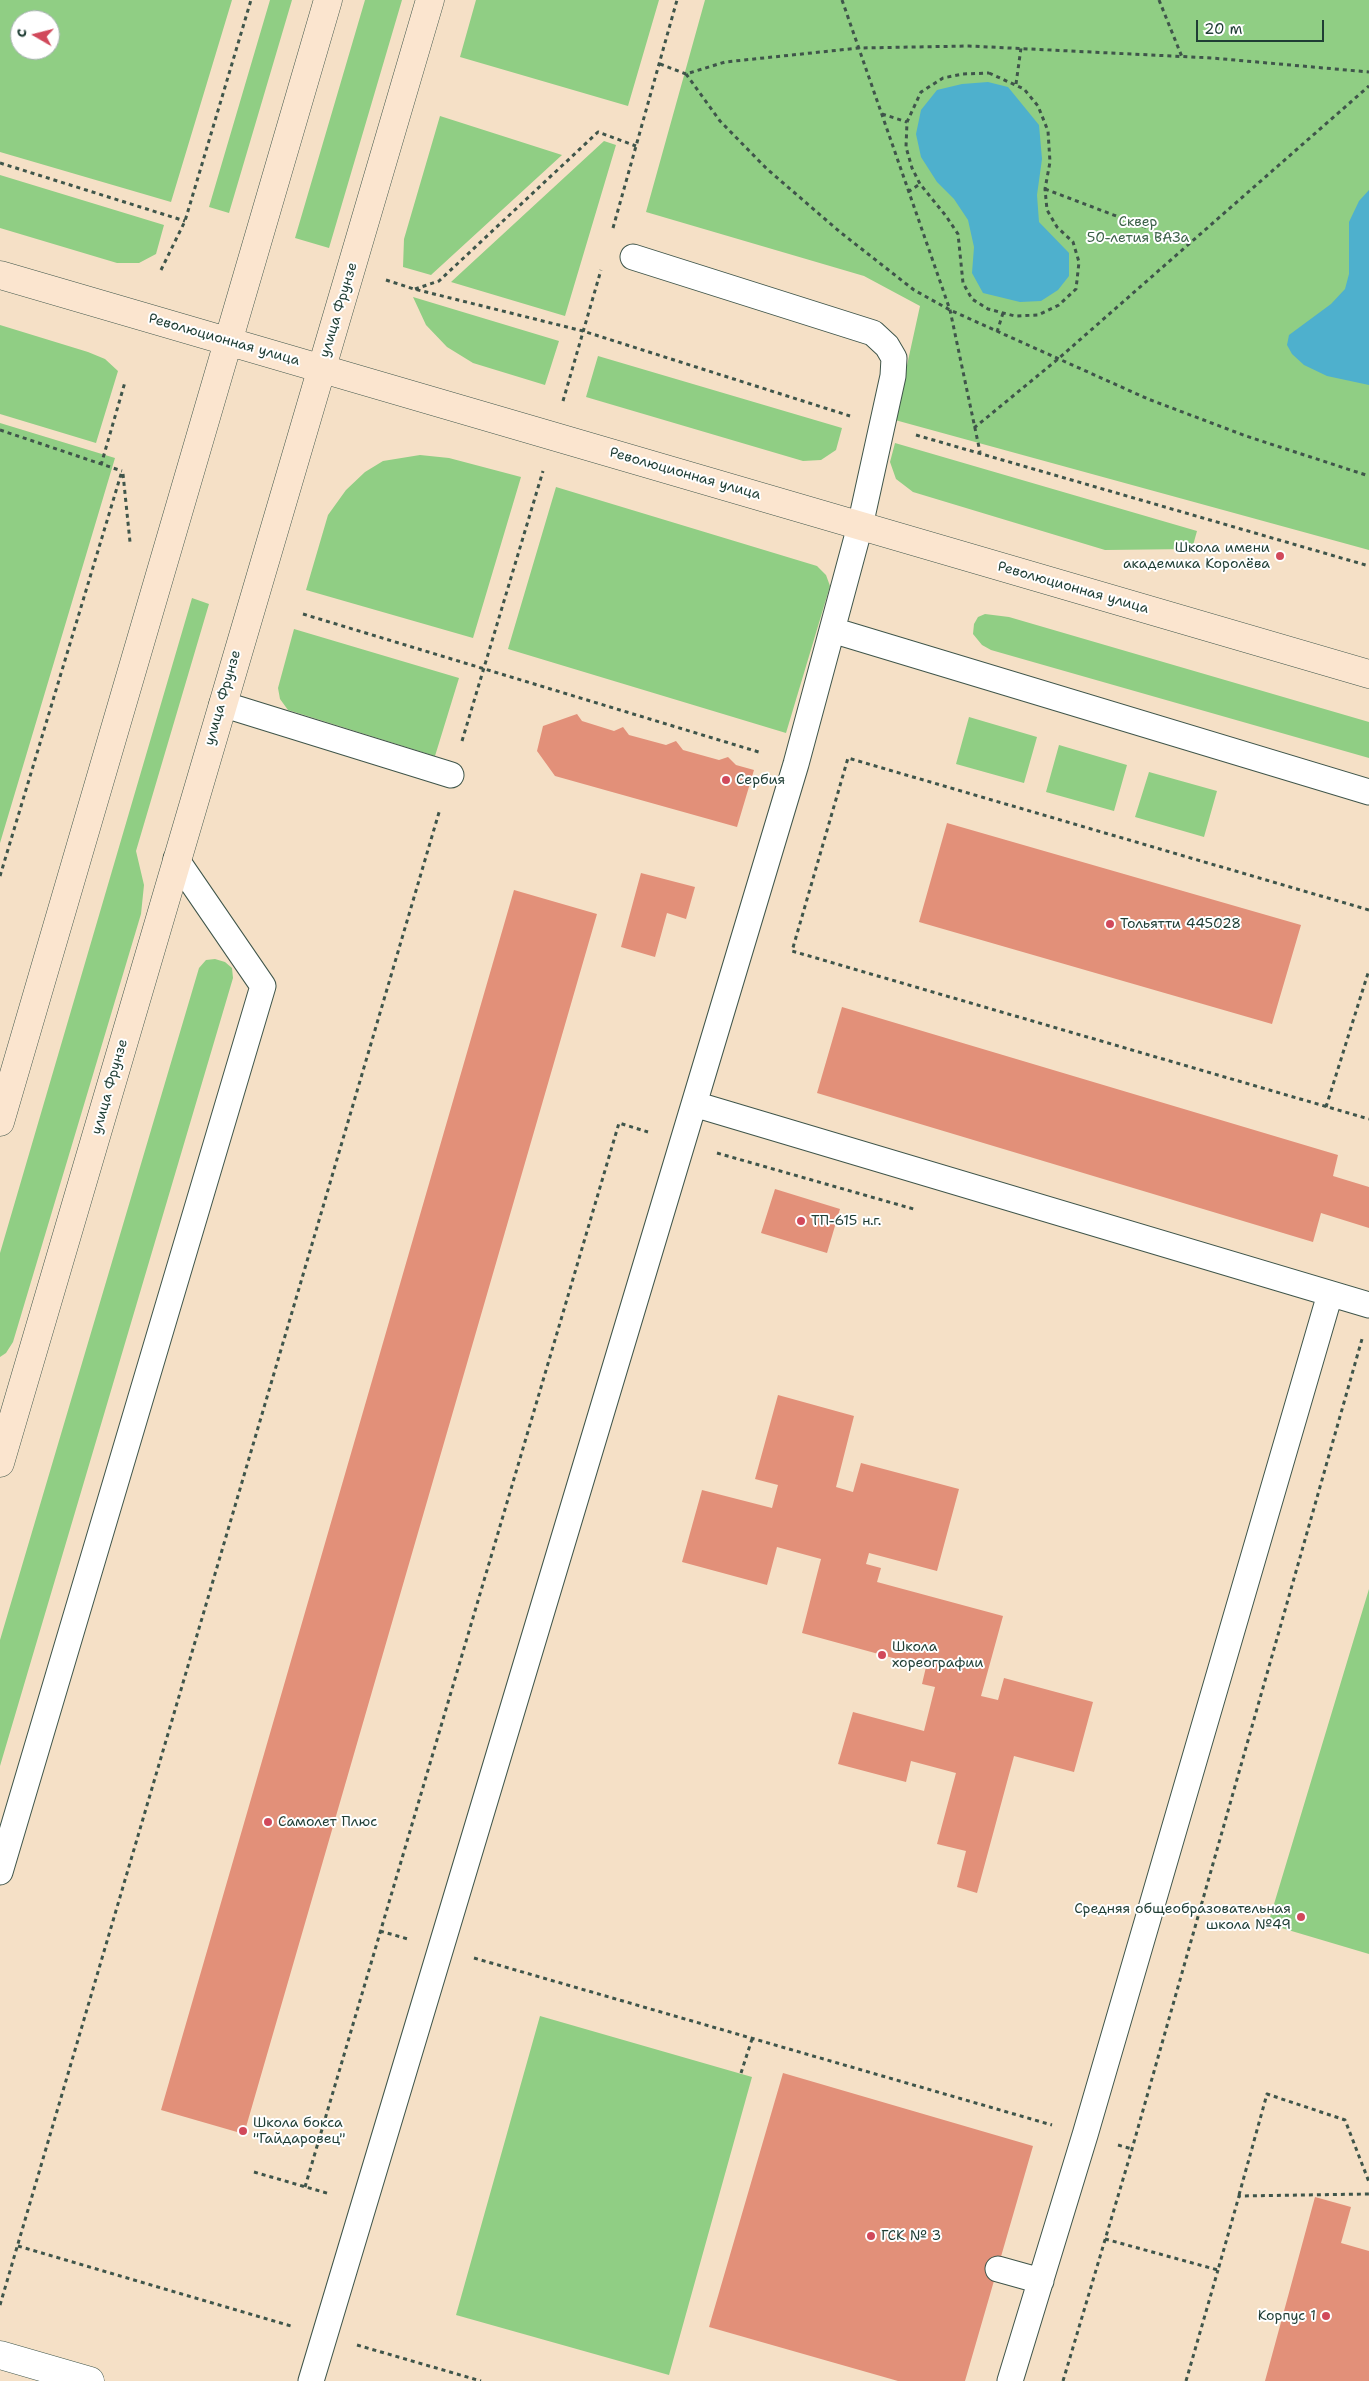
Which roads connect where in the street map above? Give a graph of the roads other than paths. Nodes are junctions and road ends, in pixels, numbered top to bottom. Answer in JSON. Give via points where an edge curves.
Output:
{"nodes":[{"id":1,"x":328,"y":0,"type":"edge"},
{"id":2,"x":430,"y":0,"type":"edge"},
{"id":3,"x":632,"y":257,"type":"dead end"},
{"id":4,"x":0,"y":275,"type":"edge"},
{"id":5,"x":228,"y":341,"type":"junction"},
{"id":6,"x":322,"y":368,"type":"junction"},
{"id":7,"x":860,"y":526,"type":"junction"},
{"id":8,"x":832,"y":630,"type":"junction"},
{"id":9,"x":1369,"y":674,"type":"edge"},
{"id":10,"x":222,"y":704,"type":"junction"},
{"id":11,"x":451,"y":775,"type":"dead end"},
{"id":12,"x":1369,"y":792,"type":"edge"},
{"id":13,"x":176,"y":859,"type":"junction"},
{"id":14,"x":694,"y":1104,"type":"junction"},
{"id":15,"x":0,"y":1122,"type":"edge"},
{"id":16,"x":1330,"y":1294,"type":"junction"},
{"id":17,"x":1369,"y":1305,"type":"edge"},
{"id":18,"x":10,"y":1394,"type":"edge"},
{"id":19,"x":0,"y":1463,"type":"edge"},
{"id":20,"x":0,"y":1872,"type":"edge"},
{"id":21,"x":998,"y":2269,"type":"dead end"},
{"id":22,"x":1041,"y":2281,"type":"junction"},
{"id":23,"x":0,"y":2355,"type":"edge"},
{"id":24,"x":90,"y":2381,"type":"edge"},
{"id":25,"x":311,"y":2381,"type":"edge"},
{"id":26,"x":1010,"y":2381,"type":"edge"}],
"edges":[{"from":1,"to":5,"type":"main road"},
{"from":2,"to":6,"type":"main road","name":"улица Фрунзе"},
{"from":3,"to":7,"type":"lane","via":[[873,333],[887,346],[894,358],[892,376]]},
{"from":4,"to":5,"type":"main road","name":"Революционная улица"},
{"from":5,"to":6,"type":"main road","name":"Революционная улица"},
{"from":5,"to":15,"type":"main road"},
{"from":6,"to":7,"type":"main road","name":"Революционная улица"},
{"from":6,"to":10,"type":"main road","name":"улица Фрунзе"},
{"from":7,"to":8,"type":"lane"},
{"from":7,"to":9,"type":"main road","name":"Революционная улица"},
{"from":8,"to":12,"type":"lane"},
{"from":8,"to":14,"type":"lane","via":[[796,764]]},
{"from":10,"to":11,"type":"lane"},
{"from":10,"to":13,"type":"main road","name":"улица Фрунзе"},
{"from":13,"to":18,"type":"main road","name":"улица Фрунзе"},
{"from":13,"to":20,"type":"lane","via":[[263,986]]},
{"from":14,"to":16,"type":"lane"},
{"from":14,"to":25,"type":"lane"},
{"from":16,"to":17,"type":"lane"},
{"from":16,"to":22,"type":"lane"},
{"from":18,"to":19,"type":"main road","name":"улица Фрунзе"},
{"from":21,"to":22,"type":"lane"},
{"from":22,"to":26,"type":"lane"},
{"from":23,"to":24,"type":"street"}]}
